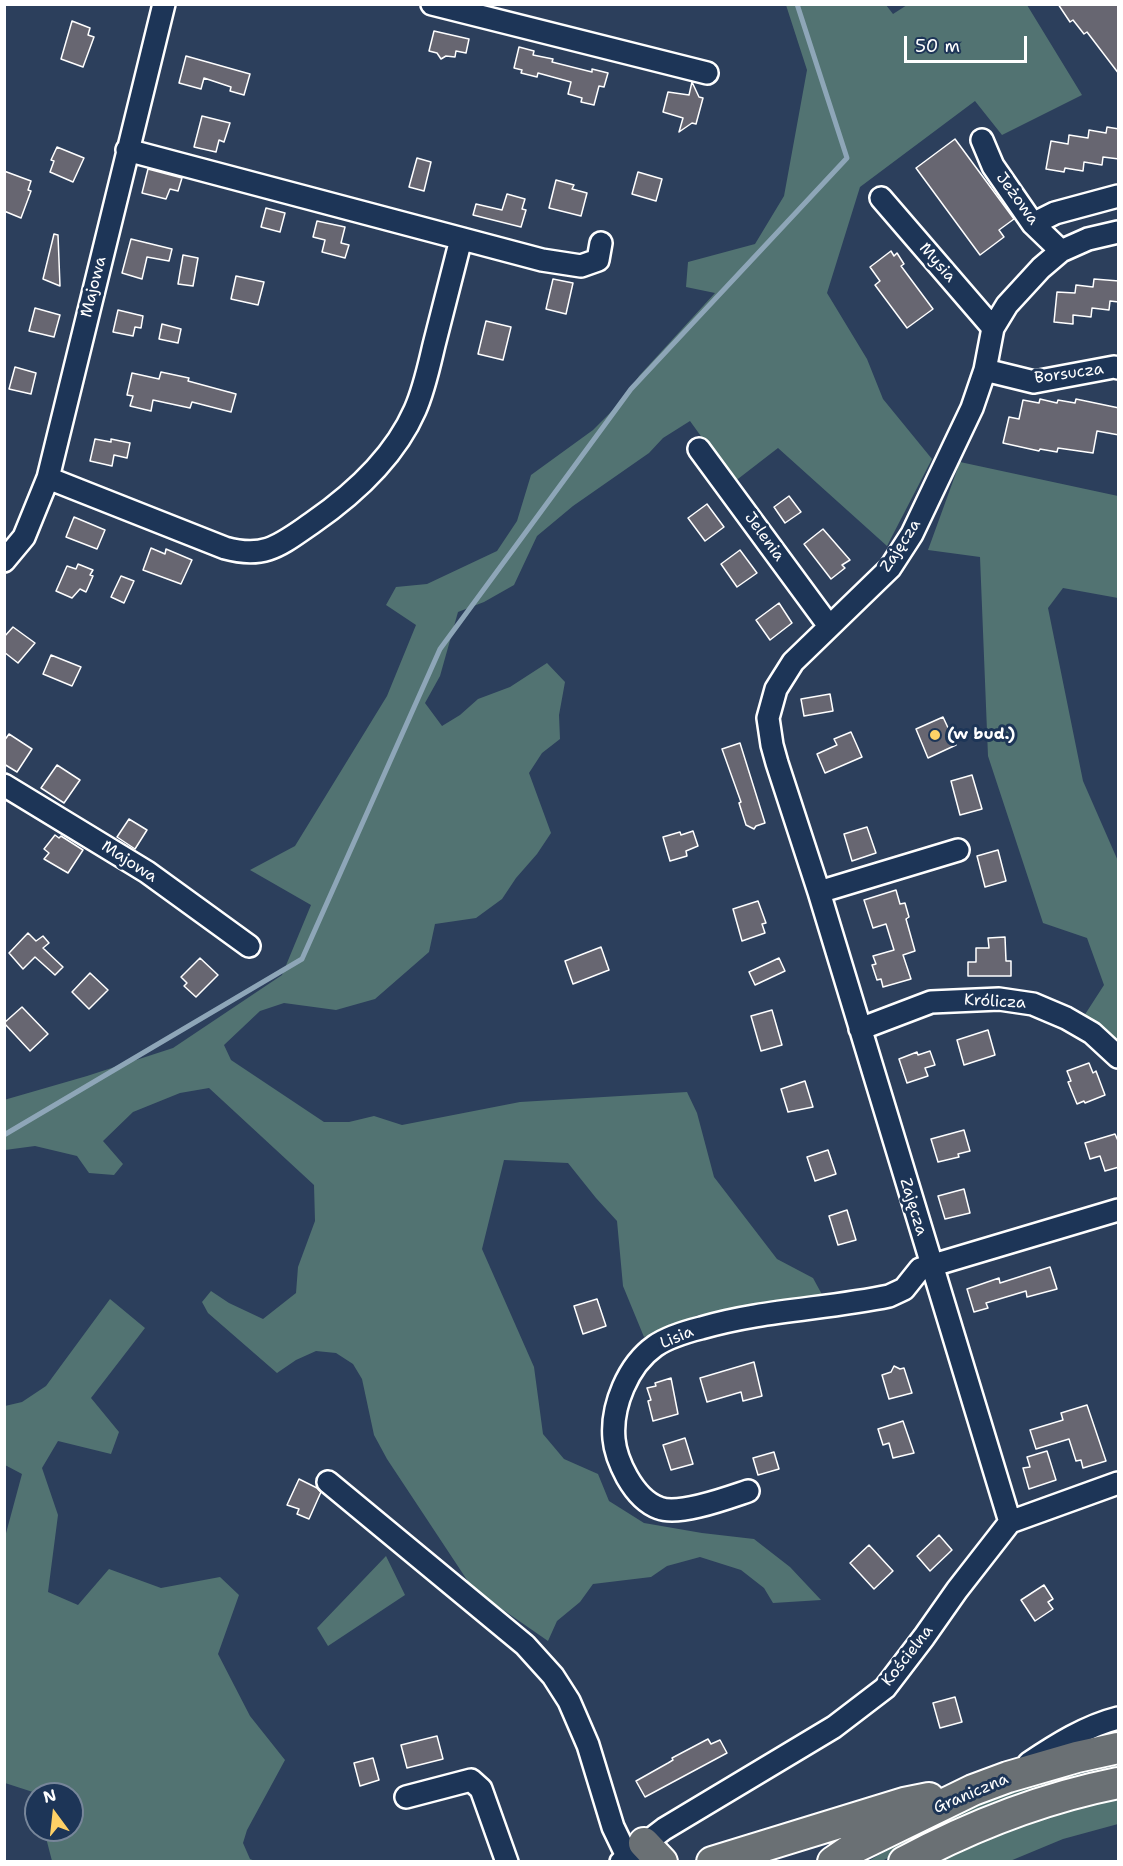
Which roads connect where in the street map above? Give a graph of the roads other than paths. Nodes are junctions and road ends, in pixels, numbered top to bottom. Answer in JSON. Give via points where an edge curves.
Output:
{"nodes":[{"id":1,"x":164,"y":4,"type":"edge"},
{"id":2,"x":432,"y":4,"type":"edge"},
{"id":3,"x":496,"y":20,"type":"edge"},
{"id":4,"x":707,"y":72,"type":"dead end"},
{"id":5,"x":982,"y":140,"type":"dead end"},
{"id":6,"x":127,"y":150,"type":"junction"},
{"id":7,"x":1119,"y":196,"type":"edge"},
{"id":8,"x":881,"y":198,"type":"dead end"},
{"id":9,"x":1033,"y":224,"type":"junction"},
{"id":10,"x":1119,"y":232,"type":"edge"},
{"id":11,"x":461,"y":239,"type":"junction"},
{"id":12,"x":601,"y":243,"type":"dead end"},
{"id":13,"x":1061,"y":251,"type":"junction"},
{"id":14,"x":993,"y":327,"type":"junction"},
{"id":15,"x":1119,"y":368,"type":"edge"},
{"id":16,"x":985,"y":370,"type":"junction"},
{"id":17,"x":699,"y":449,"type":"dead end"},
{"id":18,"x":48,"y":478,"type":"junction"},
{"id":19,"x":4,"y":561,"type":"edge"},
{"id":20,"x":830,"y":626,"type":"junction"},
{"id":21,"x":4,"y":785,"type":"edge"},
{"id":22,"x":958,"y":850,"type":"dead end"},
{"id":23,"x":819,"y":892,"type":"junction"},
{"id":24,"x":249,"y":946,"type":"dead end"},
{"id":25,"x":860,"y":1029,"type":"junction"},
{"id":26,"x":1119,"y":1057,"type":"edge"},
{"id":27,"x":1119,"y":1210,"type":"edge"},
{"id":28,"x":931,"y":1266,"type":"junction"},
{"id":29,"x":328,"y":1482,"type":"dead end"},
{"id":30,"x":1119,"y":1483,"type":"edge"},
{"id":31,"x":748,"y":1491,"type":"dead end"},
{"id":32,"x":1010,"y":1522,"type":"junction"},
{"id":33,"x":1119,"y":1718,"type":"edge"},
{"id":34,"x":1119,"y":1748,"type":"edge"},
{"id":35,"x":1008,"y":1777,"type":"junction"},
{"id":36,"x":1119,"y":1783,"type":"edge"},
{"id":37,"x":973,"y":1790,"type":"junction"},
{"id":38,"x":406,"y":1797,"type":"dead end"},
{"id":39,"x":638,"y":1856,"type":"edge"},
{"id":40,"x":507,"y":1862,"type":"edge"},
{"id":41,"x":712,"y":1862,"type":"edge"},
{"id":42,"x":833,"y":1862,"type":"edge"},
{"id":43,"x":904,"y":1862,"type":"edge"}],
"edges":[{"from":1,"to":6,"type":"street","name":"Majowa"},
{"from":2,"to":3,"type":"street"},
{"from":3,"to":4,"type":"street"},
{"from":5,"to":9,"type":"street","name":"Jeżowa","via":[[993,166]]},
{"from":6,"to":11,"type":"street"},
{"from":6,"to":18,"type":"street","name":"Majowa"},
{"from":7,"to":9,"type":"street","via":[[1055,213]]},
{"from":8,"to":14,"type":"street","name":"Mysia"},
{"from":9,"to":13,"type":"street","name":"Jeżowa"},
{"from":10,"to":13,"type":"street","name":"Zajęcza"},
{"from":11,"to":12,"type":"street","via":[[581,266],[598,260]]},
{"from":11,"to":18,"type":"street","via":[[427,373],[416,409],[403,432],[366,480],[292,537],[258,552],[244,553]]},
{"from":13,"to":14,"type":"street","name":"Zajęcza","via":[[1025,284]]},
{"from":14,"to":16,"type":"street","name":"Zajęcza"},
{"from":15,"to":16,"type":"street","name":"Borsucza","via":[[1034,382]]},
{"from":16,"to":20,"type":"street","name":"Zajęcza","via":[[972,408],[912,534],[890,568]]},
{"from":17,"to":20,"type":"street","name":"Jelenia"},
{"from":18,"to":19,"type":"street","name":"Majowa","via":[[24,537]]},
{"from":20,"to":23,"type":"street","name":"Zajęcza","via":[[782,678],[768,718],[777,763]]},
{"from":21,"to":24,"type":"street","name":"Majowa","via":[[147,872]]},
{"from":22,"to":23,"type":"street"},
{"from":23,"to":25,"type":"street","name":"Zajęcza"},
{"from":25,"to":26,"type":"street","name":"Królicza","via":[[931,1002],[999,999],[1033,1004],[1066,1018]]},
{"from":25,"to":28,"type":"street","name":"Zajęcza"},
{"from":27,"to":28,"type":"street"},
{"from":28,"to":31,"type":"street","name":"Lisia","via":[[920,1269],[904,1288],[889,1296],[736,1320],[678,1334],[655,1346],[634,1367],[615,1415],[614,1439],[623,1470],[644,1499],[661,1509],[681,1509]]},
{"from":28,"to":32,"type":"street","name":"Zajęcza"},
{"from":29,"to":39,"type":"street","via":[[525,1645],[553,1676],[588,1745],[613,1827]]},
{"from":30,"to":32,"type":"street"},
{"from":32,"to":39,"type":"street","name":"Kościelna","via":[[885,1688],[834,1727],[664,1829]]},
{"from":33,"to":35,"type":"street","via":[[1083,1731]]},
{"from":34,"to":35,"type":"highway","name":"Graniczna"},
{"from":35,"to":37,"type":"highway","name":"Graniczna"},
{"from":36,"to":43,"type":"highway","name":"Graniczna","via":[[997,1818]]},
{"from":37,"to":41,"type":"highway","via":[[904,1803]]},
{"from":37,"to":42,"type":"highway","name":"Graniczna"},
{"from":38,"to":40,"type":"street","via":[[471,1780],[481,1789]]}]}
